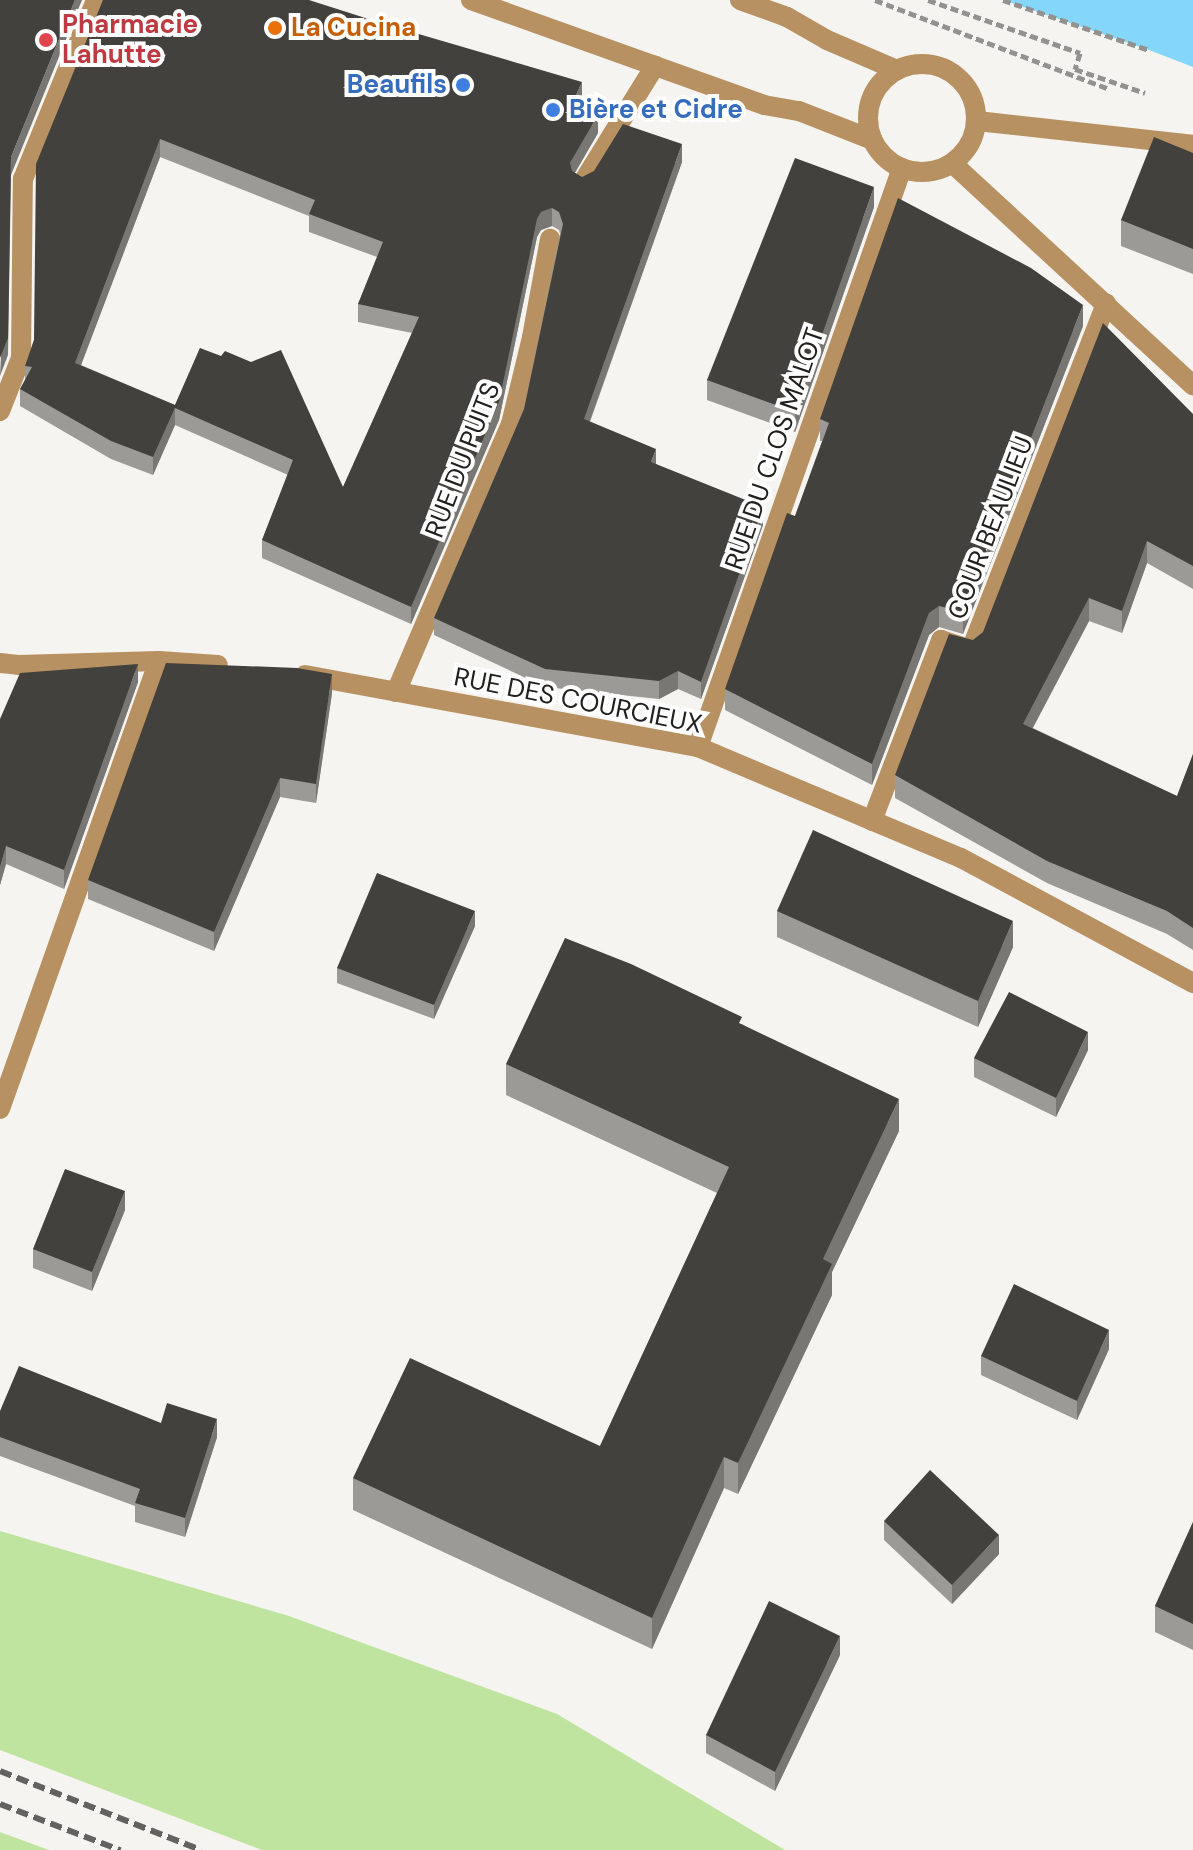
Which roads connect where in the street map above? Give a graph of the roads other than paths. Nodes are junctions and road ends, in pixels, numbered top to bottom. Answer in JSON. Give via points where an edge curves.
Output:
{"nodes":[{"id":1,"x":96,"y":0,"type":"edge"},
{"id":2,"x":471,"y":0,"type":"edge"},
{"id":3,"x":740,"y":0,"type":"edge"},
{"id":4,"x":655,"y":66,"type":"junction"},
{"id":5,"x":897,"y":70,"type":"junction"},
{"id":6,"x":977,"y":121,"type":"junction"},
{"id":7,"x":873,"y":140,"type":"junction"},
{"id":8,"x":1193,"y":145,"type":"edge"},
{"id":9,"x":952,"y":163,"type":"junction"},
{"id":10,"x":902,"y":168,"type":"junction"},
{"id":11,"x":583,"y":182,"type":"edge"},
{"id":12,"x":550,"y":239,"type":"dead end"},
{"id":13,"x":1106,"y":303,"type":"junction"},
{"id":14,"x":1193,"y":385,"type":"edge"},
{"id":15,"x":0,"y":411,"type":"edge"},
{"id":16,"x":159,"y":661,"type":"junction"},
{"id":17,"x":0,"y":663,"type":"edge"},
{"id":18,"x":245,"y":667,"type":"edge"},
{"id":19,"x":289,"y":672,"type":"edge"},
{"id":20,"x":396,"y":692,"type":"junction"},
{"id":21,"x":698,"y":747,"type":"junction"},
{"id":22,"x":872,"y":821,"type":"junction"},
{"id":23,"x":1193,"y":983,"type":"edge"},
{"id":24,"x":0,"y":1109,"type":"edge"}],
"edges":[{"from":1,"to":15,"type":"street","via":[[23,179],[21,358]]},
{"from":2,"to":4,"type":"street"},
{"from":3,"to":5,"type":"street"},
{"from":4,"to":7,"type":"street"},
{"from":4,"to":11,"type":"street"},
{"from":5,"to":6,"type":"street","via":[[928,64],[958,77],[975,104]]},
{"from":5,"to":7,"type":"street","via":[[871,100]]},
{"from":6,"to":8,"type":"street"},
{"from":6,"to":9,"type":"street","via":[[969,145]]},
{"from":7,"to":10,"type":"street"},
{"from":9,"to":10,"type":"street","via":[[918,172]]},
{"from":9,"to":13,"type":"street"},
{"from":10,"to":21,"type":"street","name":"RUE DU CLOS MALOT"},
{"from":12,"to":20,"type":"street","name":"RUE DU PUITS","via":[[511,424]]},
{"from":13,"to":14,"type":"street"},
{"from":13,"to":22,"type":"street","name":"COUR BEAULIEU","via":[[971,650],[941,640]]},
{"from":16,"to":17,"type":"street"},
{"from":16,"to":18,"type":"street"},
{"from":16,"to":24,"type":"street"},
{"from":19,"to":20,"type":"street","name":"RUE DES COURCIEUX"},
{"from":20,"to":21,"type":"street","name":"RUE DES COURCIEUX"},
{"from":21,"to":22,"type":"street","name":"RUE DES COURCIEUX"},
{"from":22,"to":23,"type":"street","name":"RUE DES COURCIEUX","via":[[961,858]]}]}
